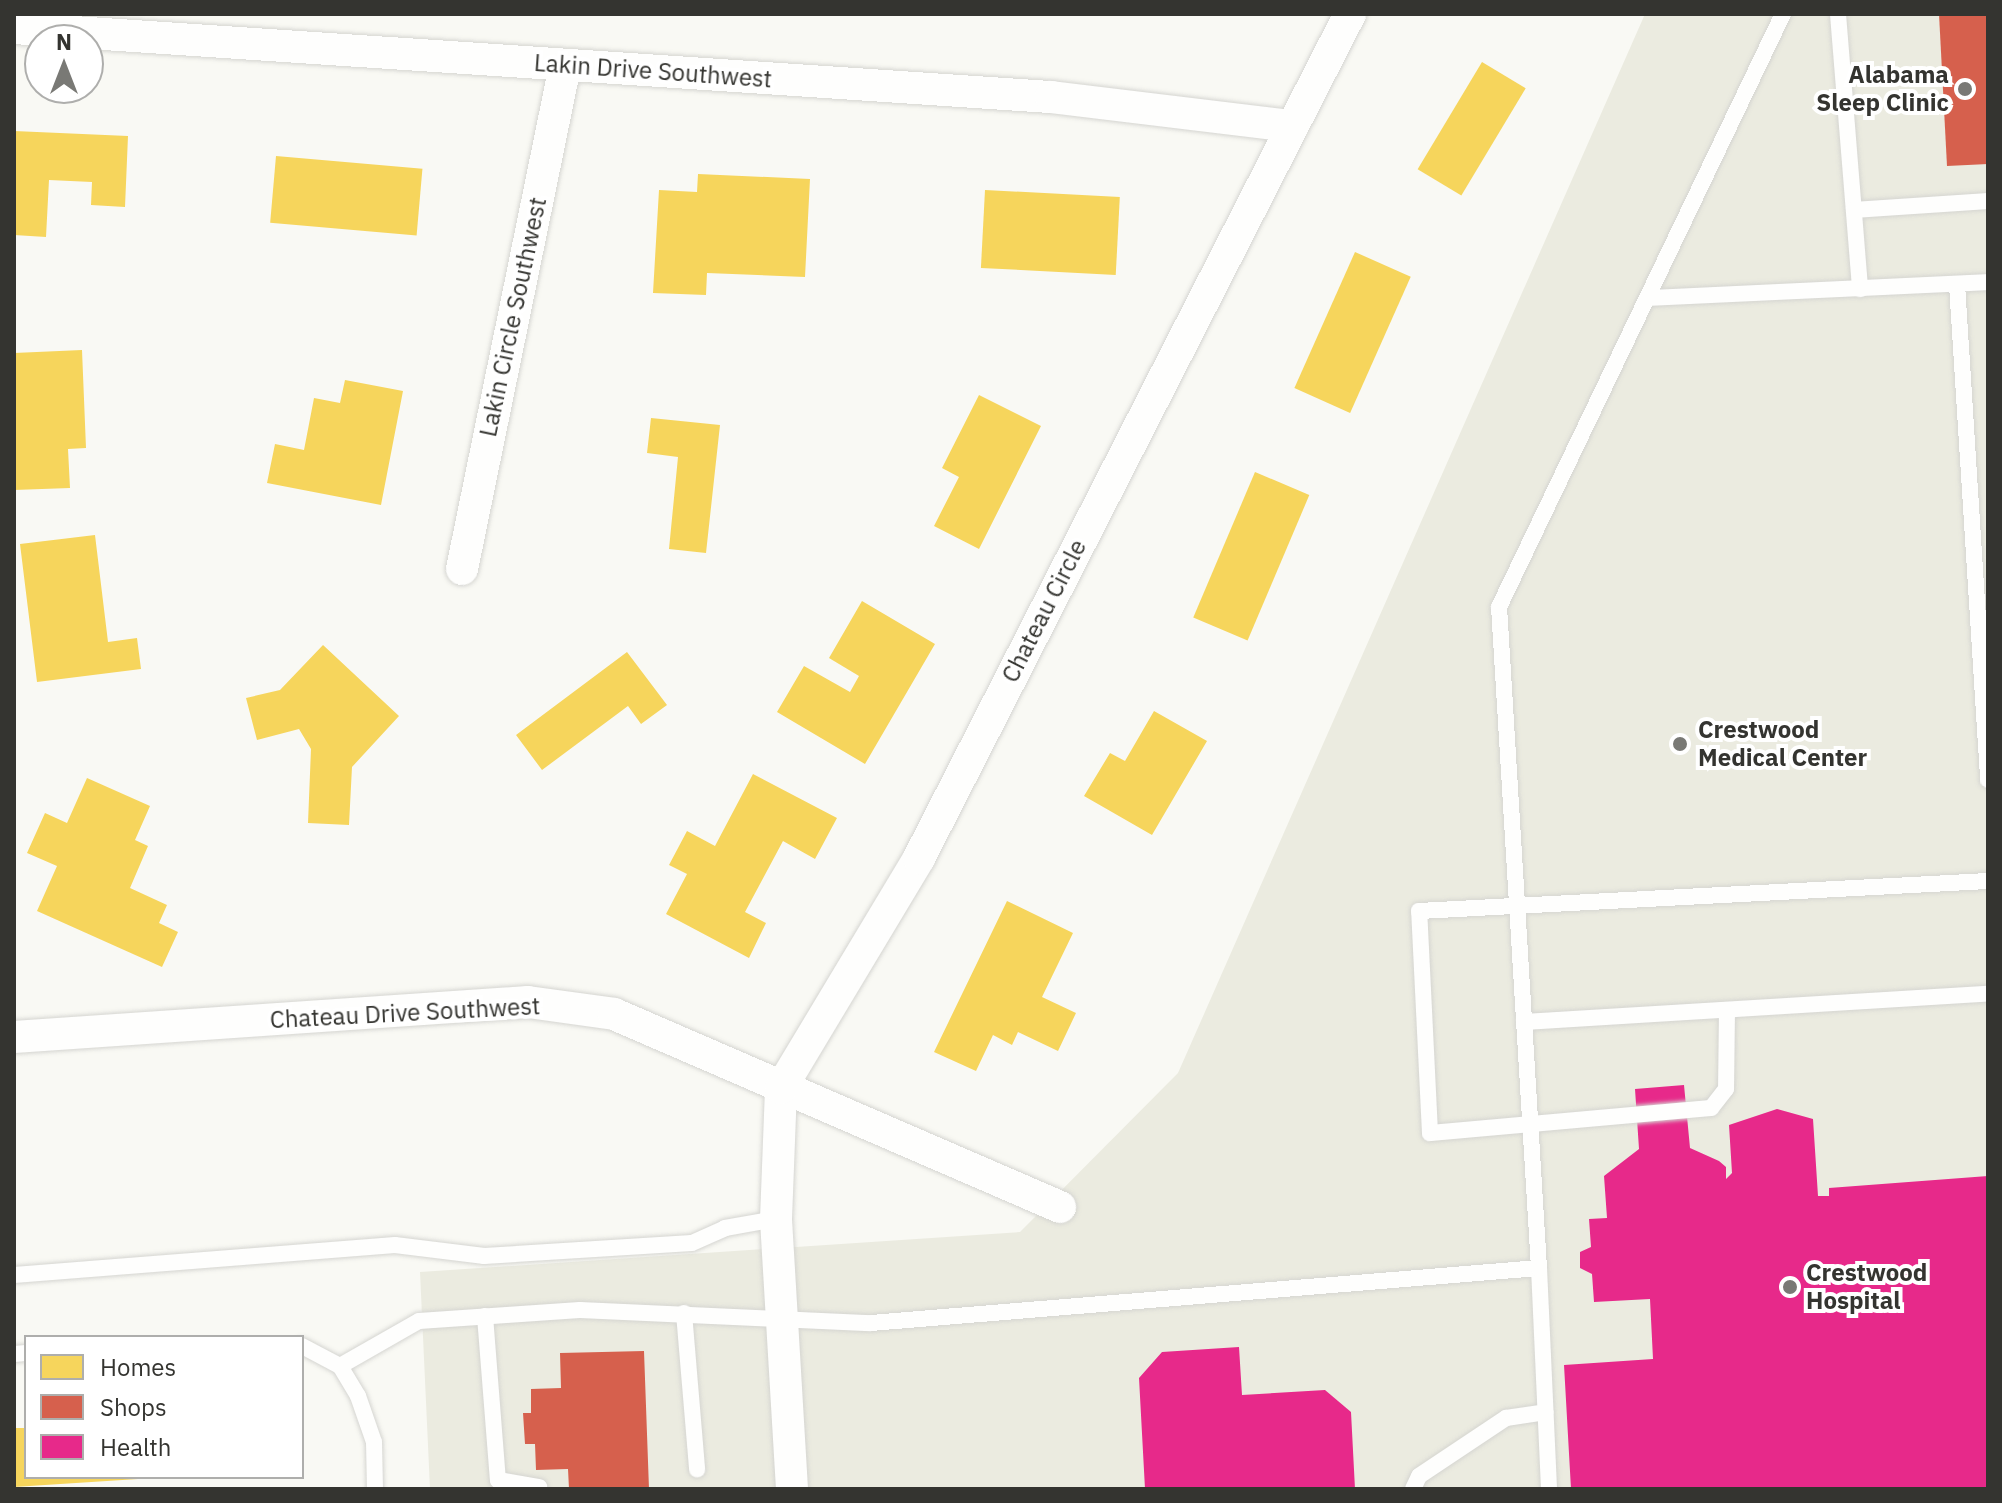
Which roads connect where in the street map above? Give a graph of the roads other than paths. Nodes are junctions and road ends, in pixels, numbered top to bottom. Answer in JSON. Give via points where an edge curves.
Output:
{"nodes":[{"id":1,"x":1350,"y":14,"type":"edge"},
{"id":2,"x":1783,"y":14,"type":"edge"},
{"id":3,"x":1838,"y":14,"type":"edge"},
{"id":4,"x":14,"y":28,"type":"edge"},
{"id":5,"x":565,"y":66,"type":"junction"},
{"id":6,"x":1292,"y":126,"type":"junction"},
{"id":7,"x":1988,"y":201,"type":"edge"},
{"id":8,"x":1854,"y":210,"type":"junction"},
{"id":9,"x":1988,"y":282,"type":"edge"},
{"id":10,"x":1957,"y":284,"type":"junction"},
{"id":11,"x":1860,"y":289,"type":"junction"},
{"id":12,"x":1649,"y":298,"type":"junction"},
{"id":13,"x":462,"y":569,"type":"dead end"},
{"id":14,"x":1988,"y":780,"type":"edge"},
{"id":15,"x":1988,"y":881,"type":"edge"},
{"id":16,"x":1517,"y":907,"type":"junction"},
{"id":17,"x":1988,"y":994,"type":"edge"},
{"id":18,"x":1727,"y":1010,"type":"junction"},
{"id":19,"x":1524,"y":1022,"type":"junction"},
{"id":20,"x":14,"y":1037,"type":"edge"},
{"id":21,"x":781,"y":1088,"type":"junction"},
{"id":22,"x":1531,"y":1126,"type":"junction"},
{"id":23,"x":1060,"y":1207,"type":"dead end"},
{"id":24,"x":776,"y":1219,"type":"junction"},
{"id":25,"x":1539,"y":1268,"type":"junction"},
{"id":26,"x":14,"y":1275,"type":"edge"},
{"id":27,"x":684,"y":1313,"type":"junction"},
{"id":28,"x":485,"y":1316,"type":"junction"},
{"id":29,"x":781,"y":1316,"type":"junction"},
{"id":30,"x":304,"y":1347,"type":"edge"},
{"id":31,"x":340,"y":1366,"type":"junction"},
{"id":32,"x":1546,"y":1412,"type":"junction"},
{"id":33,"x":697,"y":1469,"type":"dead end"},
{"id":34,"x":539,"y":1487,"type":"dead end"},
{"id":35,"x":375,"y":1489,"type":"edge"},
{"id":36,"x":792,"y":1489,"type":"edge"},
{"id":37,"x":1413,"y":1489,"type":"edge"},
{"id":38,"x":1549,"y":1489,"type":"edge"}],
"edges":[{"from":1,"to":6,"type":"street","name":"Chateau Circle"},
{"from":2,"to":12,"type":"lane"},
{"from":3,"to":8,"type":"lane"},
{"from":4,"to":5,"type":"street","name":"Lakin Drive Southwest"},
{"from":5,"to":6,"type":"street","name":"Lakin Drive Southwest","via":[[1051,97]]},
{"from":5,"to":13,"type":"street","name":"Lakin Circle Southwest"},
{"from":6,"to":21,"type":"street","name":"Chateau Circle","via":[[919,858]]},
{"from":7,"to":8,"type":"lane"},
{"from":8,"to":11,"type":"lane"},
{"from":9,"to":10,"type":"lane"},
{"from":10,"to":11,"type":"lane"},
{"from":10,"to":14,"type":"lane"},
{"from":11,"to":12,"type":"lane"},
{"from":12,"to":16,"type":"lane","via":[[1499,607]]},
{"from":15,"to":16,"type":"lane"},
{"from":16,"to":19,"type":"lane"},
{"from":16,"to":22,"type":"lane","via":[[1419,911],[1430,1133]]},
{"from":17,"to":18,"type":"lane"},
{"from":18,"to":19,"type":"lane"},
{"from":18,"to":22,"type":"lane","via":[[1726,1089],[1711,1108]]},
{"from":19,"to":22,"type":"lane"},
{"from":20,"to":21,"type":"street","name":"Chateau Drive Southwest","via":[[528,1002],[614,1014]]},
{"from":21,"to":23,"type":"street","name":"Chateau Drive Southwest"},
{"from":21,"to":24,"type":"street"},
{"from":22,"to":25,"type":"lane"},
{"from":24,"to":26,"type":"lane","via":[[725,1228],[692,1243],[484,1256],[395,1245]]},
{"from":24,"to":29,"type":"street"},
{"from":25,"to":29,"type":"lane","via":[[871,1323]]},
{"from":25,"to":32,"type":"lane"},
{"from":27,"to":28,"type":"lane","via":[[580,1310]]},
{"from":27,"to":29,"type":"lane"},
{"from":27,"to":33,"type":"lane"},
{"from":28,"to":31,"type":"lane","via":[[419,1321]]},
{"from":28,"to":34,"type":"lane","via":[[498,1480]]},
{"from":29,"to":36,"type":"street"},
{"from":30,"to":31,"type":"lane"},
{"from":31,"to":35,"type":"lane","via":[[370,1421]]},
{"from":32,"to":37,"type":"lane","via":[[1506,1418],[1419,1476]]},
{"from":32,"to":38,"type":"lane"}]}
